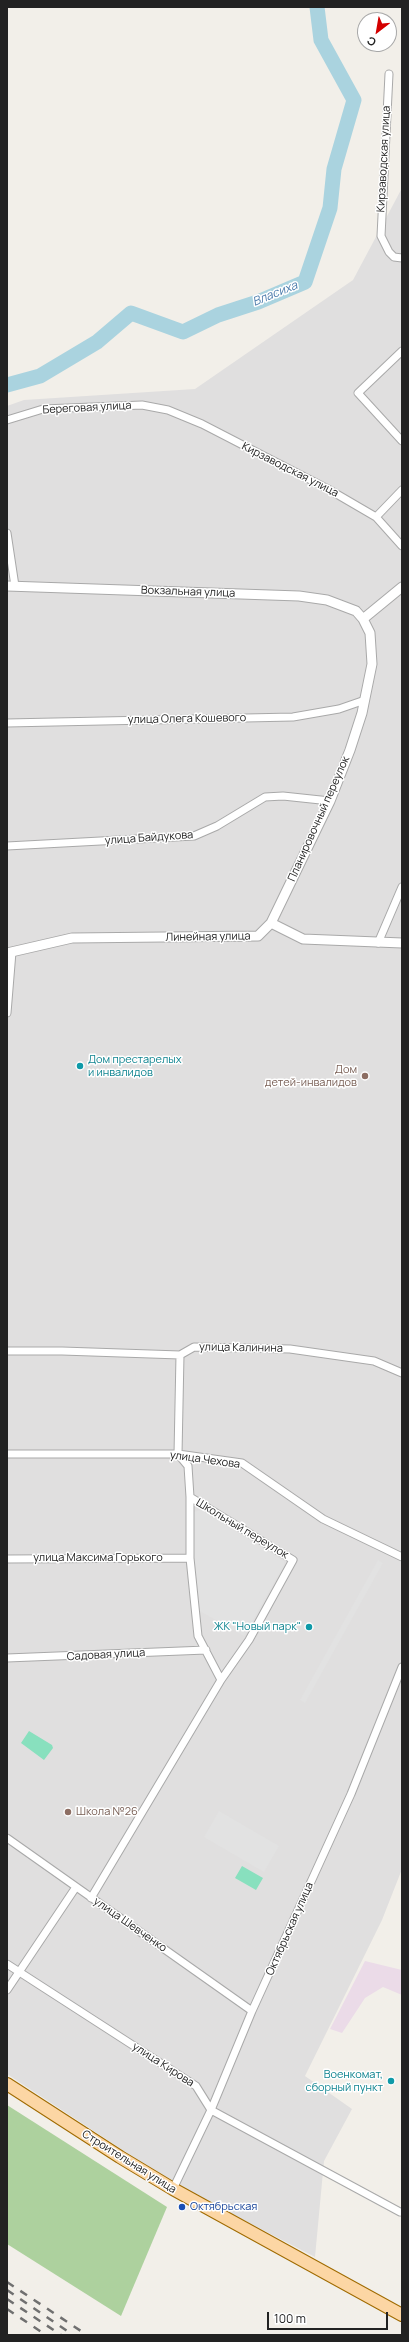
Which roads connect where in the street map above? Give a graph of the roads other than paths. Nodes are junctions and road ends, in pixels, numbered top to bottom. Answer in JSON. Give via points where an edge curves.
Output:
{"nodes":[{"id":1,"x":389,"y":74,"type":"dead end"},
{"id":2,"x":402,"y":258,"type":"edge"},
{"id":3,"x":402,"y":351,"type":"edge"},
{"id":4,"x":168,"y":410,"type":"joint"},
{"id":5,"x":7,"y":420,"type":"edge"},
{"id":6,"x":402,"y":441,"type":"edge"},
{"id":7,"x":402,"y":490,"type":"edge"},
{"id":8,"x":376,"y":517,"type":"junction"},
{"id":9,"x":7,"y":533,"type":"edge"},
{"id":10,"x":402,"y":546,"type":"edge"},
{"id":11,"x":11,"y":586,"type":"edge"},
{"id":12,"x":401,"y":591,"type":"edge"},
{"id":13,"x":363,"y":619,"type":"junction"},
{"id":14,"x":365,"y":700,"type":"junction"},
{"id":15,"x":7,"y":723,"type":"edge"},
{"id":16,"x":330,"y":800,"type":"junction"},
{"id":17,"x":7,"y":846,"type":"edge"},
{"id":18,"x":402,"y":887,"type":"edge"},
{"id":19,"x":271,"y":923,"type":"junction"},
{"id":20,"x":378,"y":943,"type":"junction"},
{"id":21,"x":402,"y":943,"type":"edge"},
{"id":22,"x":9,"y":952,"type":"edge"},
{"id":23,"x":7,"y":1013,"type":"edge"},
{"id":24,"x":7,"y":1352,"type":"edge"},
{"id":25,"x":180,"y":1356,"type":"junction"},
{"id":26,"x":402,"y":1373,"type":"edge"},
{"id":27,"x":7,"y":1454,"type":"edge"},
{"id":28,"x":178,"y":1454,"type":"junction"},
{"id":29,"x":190,"y":1497,"type":"junction"},
{"id":30,"x":7,"y":1558,"type":"edge"},
{"id":31,"x":190,"y":1558,"type":"junction"},
{"id":32,"x":402,"y":1558,"type":"edge"},
{"id":33,"x":206,"y":1650,"type":"junction"},
{"id":34,"x":7,"y":1658,"type":"edge"},
{"id":35,"x":402,"y":1667,"type":"edge"},
{"id":36,"x":221,"y":1680,"type":"junction"},
{"id":37,"x":7,"y":1838,"type":"edge"},
{"id":38,"x":76,"y":1887,"type":"junction"},
{"id":39,"x":91,"y":1898,"type":"junction"},
{"id":40,"x":7,"y":1964,"type":"edge"},
{"id":41,"x":19,"y":1972,"type":"junction"},
{"id":42,"x":7,"y":1990,"type":"edge"},
{"id":43,"x":252,"y":2011,"type":"junction"},
{"id":44,"x":7,"y":2084,"type":"edge"},
{"id":45,"x":211,"y":2110,"type":"junction"},
{"id":46,"x":173,"y":2189,"type":"junction"},
{"id":47,"x":400,"y":2212,"type":"dead end"},
{"id":48,"x":402,"y":2315,"type":"edge"}],
"edges":[{"from":1,"to":2,"type":"street","name":"Кирзаводская улица","via":[[381,236],[389,252]]},
{"from":3,"to":6,"type":"street","via":[[358,393]]},
{"from":4,"to":5,"type":"street","name":"Береговая улица","via":[[142,405],[43,409]]},
{"from":4,"to":8,"type":"street","name":"Кирзаводская улица","via":[[202,424],[328,489]]},
{"from":7,"to":8,"type":"street"},
{"from":8,"to":10,"type":"street","name":"Кирзаводская улица"},
{"from":9,"to":11,"type":"street"},
{"from":11,"to":13,"type":"street","name":"Вокзальная улица","via":[[299,596],[327,600],[356,611]]},
{"from":12,"to":13,"type":"street"},
{"from":13,"to":14,"type":"street","name":"Планировочный переулок","via":[[370,634],[372,664]]},
{"from":14,"to":15,"type":"street","name":"улица Олега Кошевого","via":[[339,709],[293,717]]},
{"from":14,"to":16,"type":"street","name":"Планировочный переулок","via":[[350,750]]},
{"from":16,"to":17,"type":"street","name":"улица Байдукова","via":[[264,797],[217,826],[194,836]]},
{"from":16,"to":19,"type":"street","name":"Планировочный переулок"},
{"from":18,"to":20,"type":"street"},
{"from":19,"to":20,"type":"street","via":[[303,939]]},
{"from":19,"to":22,"type":"street","name":"Линейная улица","via":[[258,936],[72,938]]},
{"from":20,"to":21,"type":"street"},
{"from":22,"to":23,"type":"street"},
{"from":24,"to":25,"type":"street","name":"улица Калинина","via":[[62,1351]]},
{"from":25,"to":26,"type":"street","name":"улица Калинина","via":[[194,1347],[290,1350],[374,1361]]},
{"from":25,"to":28,"type":"street"},
{"from":27,"to":28,"type":"street","name":"улица Чехова"},
{"from":28,"to":29,"type":"street","via":[[188,1466]]},
{"from":28,"to":32,"type":"street","name":"улица Чехова","via":[[242,1463],[323,1519]]},
{"from":29,"to":31,"type":"street","name":"Школьный переулок"},
{"from":29,"to":36,"type":"street","name":"Школьный переулок","via":[[293,1560],[248,1640]]},
{"from":30,"to":31,"type":"street","name":"улица Максима Горького"},
{"from":31,"to":33,"type":"street","name":"Школьный переулок","via":[[198,1636]]},
{"from":33,"to":34,"type":"street","name":"Садовая улица"},
{"from":33,"to":36,"type":"street","name":"Школьный переулок"},
{"from":35,"to":43,"type":"street","name":"Октябрьская улица","via":[[351,1794]]},
{"from":36,"to":39,"type":"street","name":"Школьный переулок"},
{"from":37,"to":38,"type":"street","name":"улица Шевченко"},
{"from":38,"to":39,"type":"street","name":"улица Шевченко"},
{"from":38,"to":41,"type":"street"},
{"from":39,"to":43,"type":"street","name":"улица Шевченко"},
{"from":40,"to":41,"type":"street","name":"улица Кирова"},
{"from":41,"to":42,"type":"street"},
{"from":41,"to":45,"type":"street","name":"улица Кирова","via":[[196,2086]]},
{"from":43,"to":45,"type":"street","name":"Октябрьская улица"},
{"from":44,"to":46,"type":"main road","name":"Строительная улица","via":[[120,2158]]},
{"from":45,"to":46,"type":"street","name":"Октябрьская улица"},
{"from":45,"to":47,"type":"street","name":"улица Кирова"},
{"from":46,"to":48,"type":"main road","name":"Строительная улица"}]}
